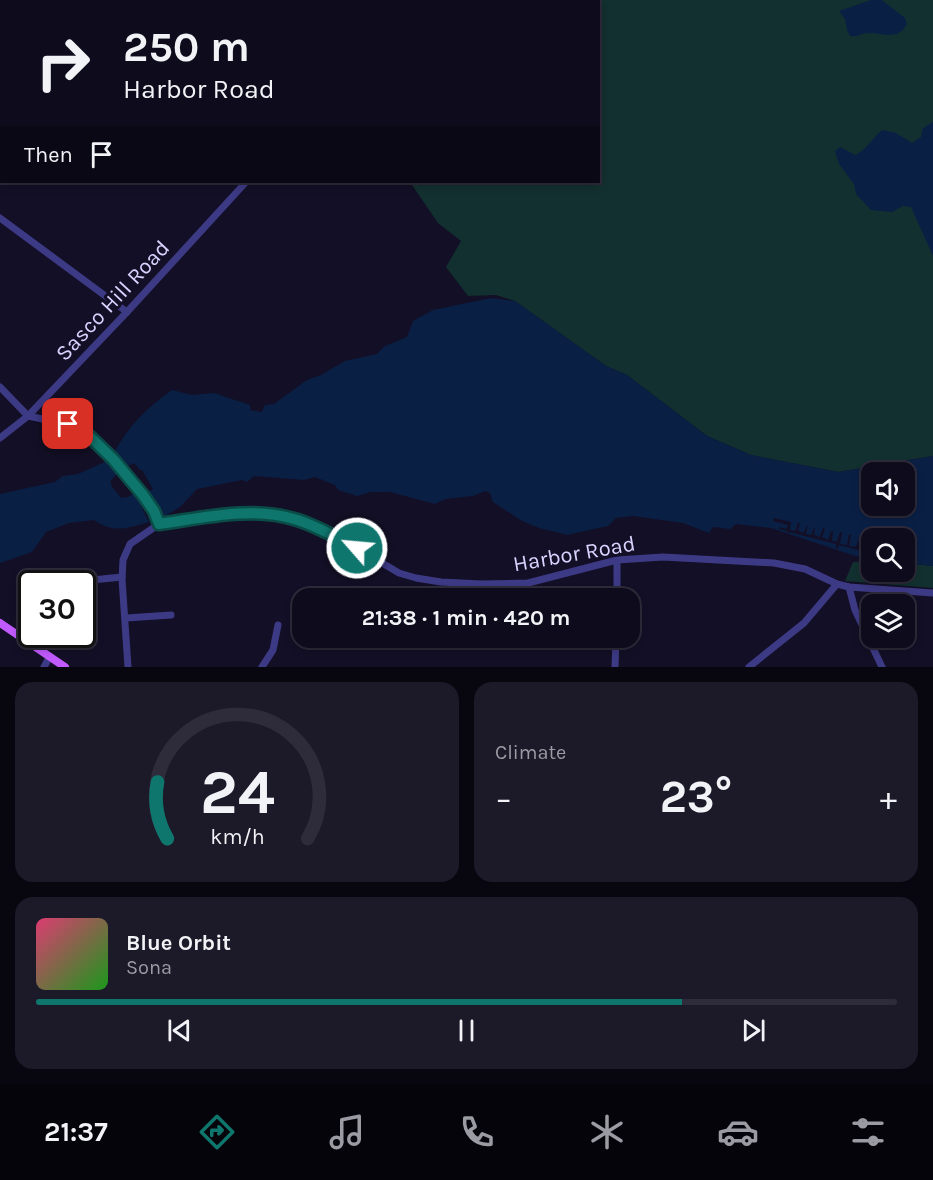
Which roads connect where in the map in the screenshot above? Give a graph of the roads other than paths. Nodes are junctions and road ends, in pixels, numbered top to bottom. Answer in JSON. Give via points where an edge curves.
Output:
{"nodes":[{"id":1,"x":245,"y":183,"type":"edge"},
{"id":2,"x":0,"y":218,"type":"edge"},
{"id":3,"x":127,"y":312,"type":"junction"},
{"id":4,"x":0,"y":387,"type":"edge"},
{"id":5,"x":28,"y":416,"type":"junction"},
{"id":6,"x":0,"y":438,"type":"edge"},
{"id":7,"x":159,"y":524,"type":"junction"},
{"id":8,"x":617,"y":560,"type":"junction"},
{"id":9,"x":122,"y":577,"type":"junction"},
{"id":10,"x":96,"y":580,"type":"edge"},
{"id":11,"x":837,"y":584,"type":"junction"},
{"id":12,"x":617,"y":588,"type":"edge"},
{"id":13,"x":849,"y":588,"type":"junction"},
{"id":14,"x":933,"y":593,"type":"edge"},
{"id":15,"x":171,"y":615,"type":"dead end"},
{"id":16,"x":126,"y":618,"type":"junction"},
{"id":17,"x":0,"y":623,"type":"edge"},
{"id":18,"x":278,"y":625,"type":"dead end"},
{"id":19,"x":616,"y":648,"type":"edge"},
{"id":20,"x":50,"y":656,"type":"junction"},
{"id":21,"x":44,"y":667,"type":"edge"},
{"id":22,"x":64,"y":667,"type":"edge"},
{"id":23,"x":128,"y":667,"type":"edge"},
{"id":24,"x":262,"y":667,"type":"edge"},
{"id":25,"x":615,"y":667,"type":"edge"},
{"id":26,"x":749,"y":667,"type":"edge"},
{"id":27,"x":882,"y":667,"type":"edge"}],
"edges":[{"from":1,"to":3,"type":"street","name":"Sasco Hill Road"},
{"from":2,"to":3,"type":"street"},
{"from":3,"to":5,"type":"street","name":"Sasco Hill Road"},
{"from":4,"to":5,"type":"street"},
{"from":5,"to":6,"type":"street","name":"Sasco Hill Road"},
{"from":5,"to":7,"type":"street","via":[[81,428],[143,495]]},
{"from":7,"to":8,"type":"street","name":"Harbor Road","via":[[243,513],[277,515],[315,527],[399,573],[441,582],[528,583]]},
{"from":7,"to":9,"type":"street","via":[[130,544],[123,560]]},
{"from":8,"to":11,"type":"street","name":"Harbor Road","via":[[663,557],[774,562],[805,569]]},
{"from":8,"to":12,"type":"street"},
{"from":9,"to":10,"type":"street"},
{"from":9,"to":16,"type":"street"},
{"from":11,"to":13,"type":"street","name":"Harbor Road"},
{"from":11,"to":26,"type":"street","via":[[804,623]]},
{"from":13,"to":14,"type":"street","name":"Harbor Road"},
{"from":13,"to":27,"type":"street"},
{"from":15,"to":16,"type":"street"},
{"from":16,"to":23,"type":"street"},
{"from":17,"to":20,"type":"main road"},
{"from":18,"to":24,"type":"street","via":[[273,650]]},
{"from":19,"to":25,"type":"street"},
{"from":20,"to":21,"type":"street"},
{"from":20,"to":22,"type":"main road"}]}
